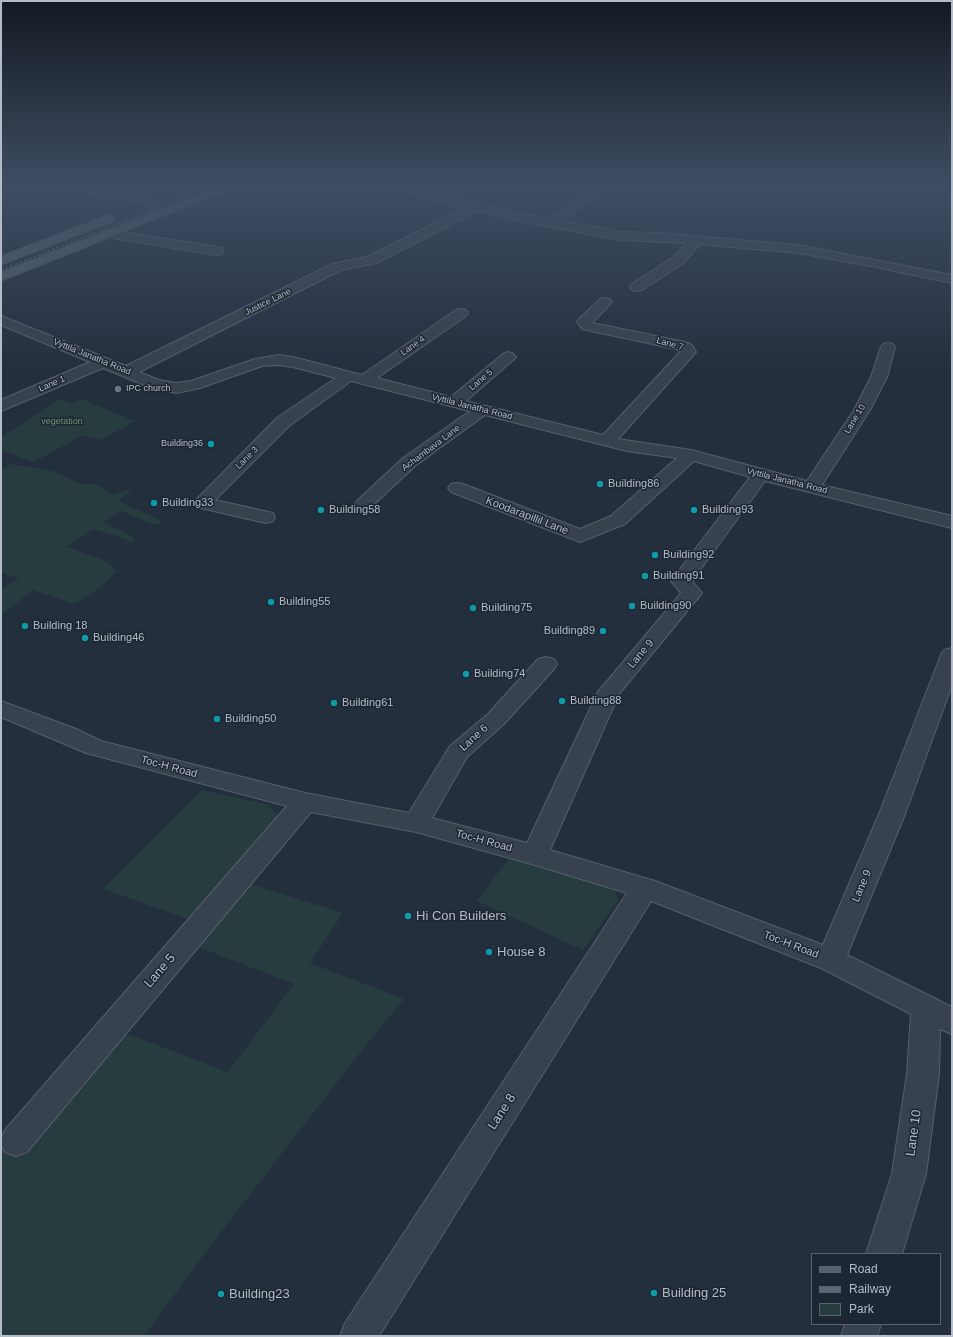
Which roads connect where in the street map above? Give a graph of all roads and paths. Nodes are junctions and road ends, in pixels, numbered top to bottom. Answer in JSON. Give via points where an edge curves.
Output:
{"nodes":[{"id":1,"x":36,"y":247,"type":"edge"},
{"id":2,"x":77,"y":247,"type":"edge"},
{"id":3,"x":195,"y":247,"type":"edge"},
{"id":4,"x":396,"y":247,"type":"edge"},
{"id":5,"x":689,"y":247,"type":"edge"},
{"id":6,"x":771,"y":247,"type":"edge"},
{"id":7,"x":217,"y":251,"type":"dead end"},
{"id":8,"x":1,"y":261,"type":"edge"},
{"id":9,"x":1,"y":277,"type":"edge"},
{"id":10,"x":952,"y":279,"type":"edge"},
{"id":11,"x":637,"y":287,"type":"dead end"},
{"id":12,"x":605,"y":302,"type":"dead end"},
{"id":13,"x":461,"y":313,"type":"dead end"},
{"id":14,"x":1,"y":320,"type":"edge"},
{"id":15,"x":888,"y":347,"type":"dead end"},
{"id":16,"x":508,"y":357,"type":"dead end"},
{"id":17,"x":103,"y":362,"type":"junction"},
{"id":18,"x":128,"y":372,"type":"junction"},
{"id":19,"x":357,"y":378,"type":"junction"},
{"id":20,"x":453,"y":403,"type":"junction"},
{"id":21,"x":1,"y":406,"type":"edge"},
{"id":22,"x":482,"y":410,"type":"junction"},
{"id":23,"x":606,"y":441,"type":"junction"},
{"id":24,"x":691,"y":455,"type":"junction"},
{"id":25,"x":761,"y":476,"type":"junction"},
{"id":26,"x":812,"y":487,"type":"junction"},
{"id":27,"x":457,"y":488,"type":"dead end"},
{"id":28,"x":364,"y":504,"type":"dead end"},
{"id":29,"x":266,"y":517,"type":"dead end"},
{"id":30,"x":952,"y":522,"type":"edge"},
{"id":31,"x":952,"y":654,"type":"edge"},
{"id":32,"x":546,"y":664,"type":"dead end"},
{"id":33,"x":1,"y":708,"type":"edge"},
{"id":34,"x":305,"y":802,"type":"junction"},
{"id":35,"x":416,"y":823,"type":"junction"},
{"id":36,"x":535,"y":855,"type":"junction"},
{"id":37,"x":645,"y":888,"type":"junction"},
{"id":38,"x":830,"y":960,"type":"junction"},
{"id":39,"x":939,"y":1015,"type":"edge"},
{"id":40,"x":16,"y":1141,"type":"dead end"},
{"id":41,"x":884,"y":1253,"type":"edge"},
{"id":42,"x":862,"y":1325,"type":"edge"},
{"id":43,"x":358,"y":1336,"type":"edge"},
{"id":44,"x":859,"y":1336,"type":"edge"}],
"edges":[{"from":1,"to":8,"type":"main road"},
{"from":2,"to":9,"type":"main road"},
{"from":3,"to":7,"type":"street"},
{"from":4,"to":18,"type":"street","name":"Justice Lane","via":[[371,260],[338,267]]},
{"from":5,"to":11,"type":"street","via":[[677,261]]},
{"from":6,"to":10,"type":"street","via":[[871,262]]},
{"from":12,"to":23,"type":"street","name":"Lane 7","via":[[584,322],[587,326],[680,345],[688,348],[689,352]]},
{"from":13,"to":19,"type":"street","name":"Lane 4"},
{"from":14,"to":17,"type":"street","name":"Vyttila Janatha Road"},
{"from":15,"to":26,"type":"street","name":"Lane 10","via":[[879,377],[862,410]]},
{"from":16,"to":20,"type":"street","name":"Lane 5"},
{"from":17,"to":18,"type":"street","name":"Vyttila Janatha Road"},
{"from":17,"to":21,"type":"street","name":"Lane 1"},
{"from":18,"to":19,"type":"street","name":"Vyttila Janatha Road","via":[[155,384],[176,388],[194,385],[260,362],[278,360]]},
{"from":19,"to":20,"type":"street","name":"Vyttila Janatha Road"},
{"from":19,"to":29,"type":"street","name":"Lane 3","via":[[283,422],[202,503]]},
{"from":20,"to":22,"type":"street","name":"Vyttila Janatha Road"},
{"from":22,"to":23,"type":"street","name":"Vyttila Janatha Road"},
{"from":22,"to":28,"type":"street","name":"Achambava Lane","via":[[409,462]]},
{"from":23,"to":24,"type":"street","name":"Vyttila Janatha Road"},
{"from":24,"to":25,"type":"street","name":"Vyttila Janatha Road"},
{"from":24,"to":27,"type":"street","name":"Koodarapillil Lane","via":[[618,520],[580,536]]},
{"from":25,"to":26,"type":"street","name":"Vyttila Janatha Road"},
{"from":25,"to":36,"type":"street","name":"Lane 9","via":[[681,581],[692,593],[610,692]]},
{"from":26,"to":30,"type":"street","name":"Vyttila Janatha Road"},
{"from":31,"to":38,"type":"street","name":"Lane 9","via":[[892,814]]},
{"from":32,"to":35,"type":"street","name":"Lane 6","via":[[496,719],[458,752]]},
{"from":33,"to":34,"type":"street","name":"Toc-H Road","via":[[94,747]]},
{"from":34,"to":35,"type":"street","name":"Toc-H Road"},
{"from":34,"to":40,"type":"street","name":"Lane 5"},
{"from":35,"to":36,"type":"street","name":"Toc-H Road"},
{"from":36,"to":37,"type":"street","name":"Toc-H Road"},
{"from":37,"to":38,"type":"street","name":"Toc-H Road"},
{"from":37,"to":43,"type":"street","name":"Lane 8"},
{"from":38,"to":39,"type":"street","name":"Toc-H Road"},
{"from":39,"to":41,"type":"street","name":"Lane 10","via":[[923,1074],[909,1174]]},
{"from":42,"to":44,"type":"street"}]}
